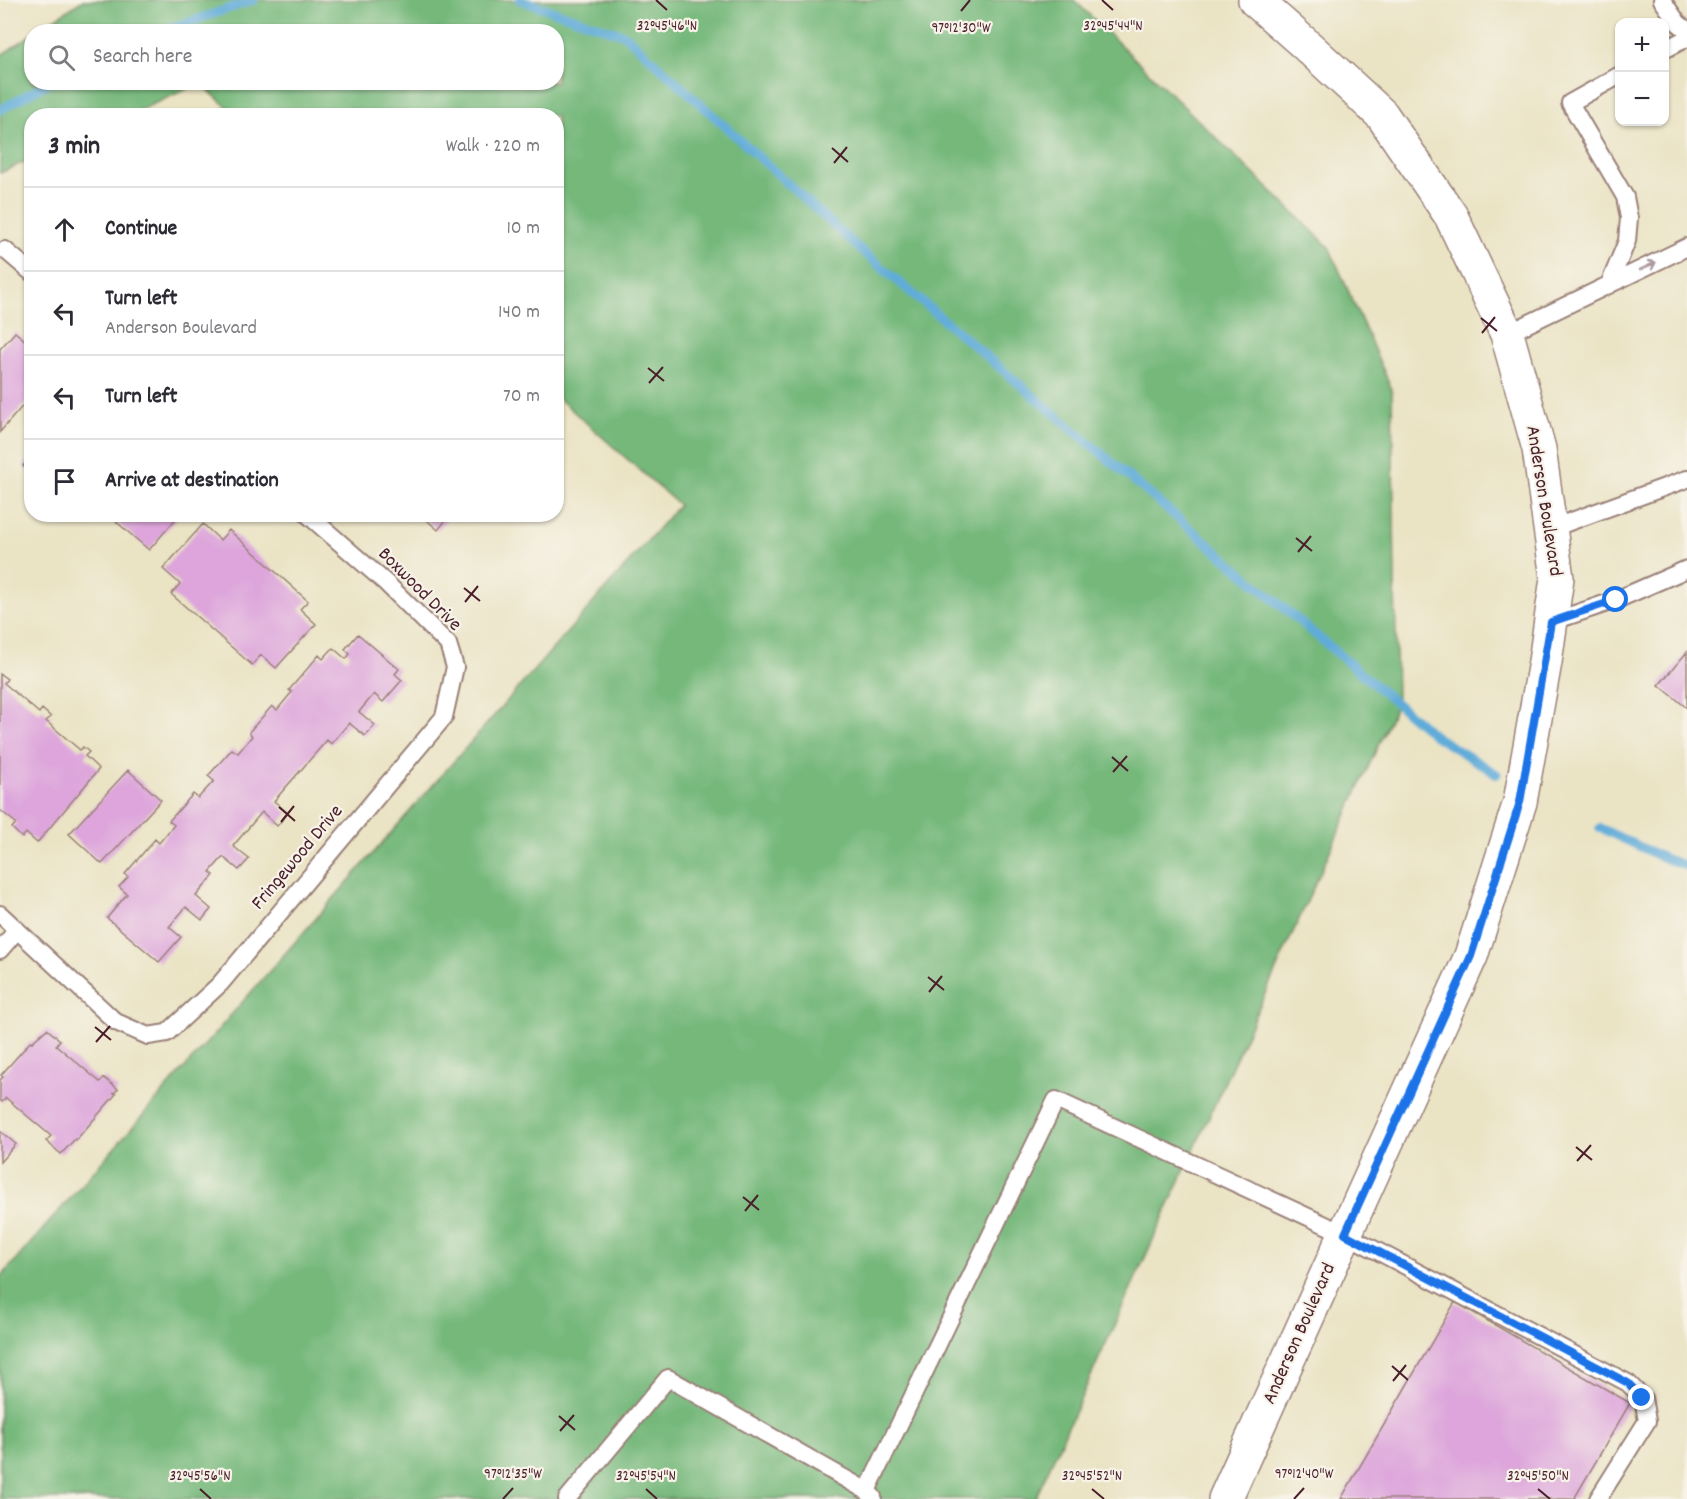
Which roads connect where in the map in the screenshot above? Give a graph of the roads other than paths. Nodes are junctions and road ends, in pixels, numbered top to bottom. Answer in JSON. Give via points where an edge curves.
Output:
{"nodes":[{"id":1,"x":1255,"y":0,"type":"edge"},
{"id":2,"x":1662,"y":0,"type":"edge"},
{"id":3,"x":1687,"y":30,"type":"edge"},
{"id":4,"x":1687,"y":38,"type":"edge"},
{"id":5,"x":1669,"y":48,"type":"edge"},
{"id":6,"x":1615,"y":78,"type":"edge"},
{"id":7,"x":1687,"y":247,"type":"edge"},
{"id":8,"x":5,"y":250,"type":"dead end"},
{"id":9,"x":24,"y":266,"type":"edge"},
{"id":10,"x":1610,"y":285,"type":"junction"},
{"id":11,"x":1507,"y":334,"type":"junction"},
{"id":12,"x":1687,"y":479,"type":"edge"},
{"id":13,"x":316,"y":522,"type":"edge"},
{"id":14,"x":1550,"y":529,"type":"junction"},
{"id":15,"x":1687,"y":569,"type":"edge"},
{"id":16,"x":1551,"y":622,"type":"junction"},
{"id":17,"x":452,"y":681,"type":"joint"},
{"id":18,"x":0,"y":914,"type":"edge"},
{"id":19,"x":17,"y":930,"type":"junction"},
{"id":20,"x":0,"y":950,"type":"edge"},
{"id":21,"x":1345,"y":1234,"type":"junction"},
{"id":22,"x":871,"y":1495,"type":"edge"},
{"id":23,"x":567,"y":1499,"type":"edge"},
{"id":24,"x":1225,"y":1499,"type":"edge"},
{"id":25,"x":1598,"y":1499,"type":"edge"}],
"edges":[{"from":1,"to":11,"type":"street","name":"Anderson Boulevard","via":[[1382,115],[1451,216]]},
{"from":2,"to":3,"type":"lane","via":[[1677,23]]},
{"from":4,"to":5,"type":"lane"},
{"from":6,"to":10,"type":"lane","via":[[1569,103],[1625,197],[1629,218],[1627,241]]},
{"from":10,"to":7,"type":"lane","one_way":true},
{"from":8,"to":9,"type":"lane"},
{"from":10,"to":11,"type":"lane"},
{"from":11,"to":14,"type":"street","name":"Anderson Boulevard","via":[[1539,449]]},
{"from":12,"to":14,"type":"lane"},
{"from":13,"to":17,"type":"lane","name":"Boxwood Drive","via":[[448,644],[455,668]]},
{"from":14,"to":16,"type":"street","name":"Anderson Boulevard","via":[[1557,578]]},
{"from":15,"to":16,"type":"lane","via":[[1616,600]]},
{"from":16,"to":21,"type":"street","name":"Anderson Boulevard","via":[[1520,802],[1471,956]]},
{"from":17,"to":19,"type":"lane","name":"Fringewood Drive","via":[[444,717],[220,984],[167,1033],[148,1036],[116,1022]]},
{"from":18,"to":19,"type":"lane"},
{"from":19,"to":20,"type":"lane"},
{"from":21,"to":22,"type":"lane","via":[[1056,1100]]},
{"from":21,"to":24,"type":"street","name":"Anderson Boulevard"},
{"from":21,"to":25,"type":"lane","via":[[1628,1383],[1642,1398],[1647,1421]]},
{"from":22,"to":23,"type":"lane","via":[[668,1378]]}]}
